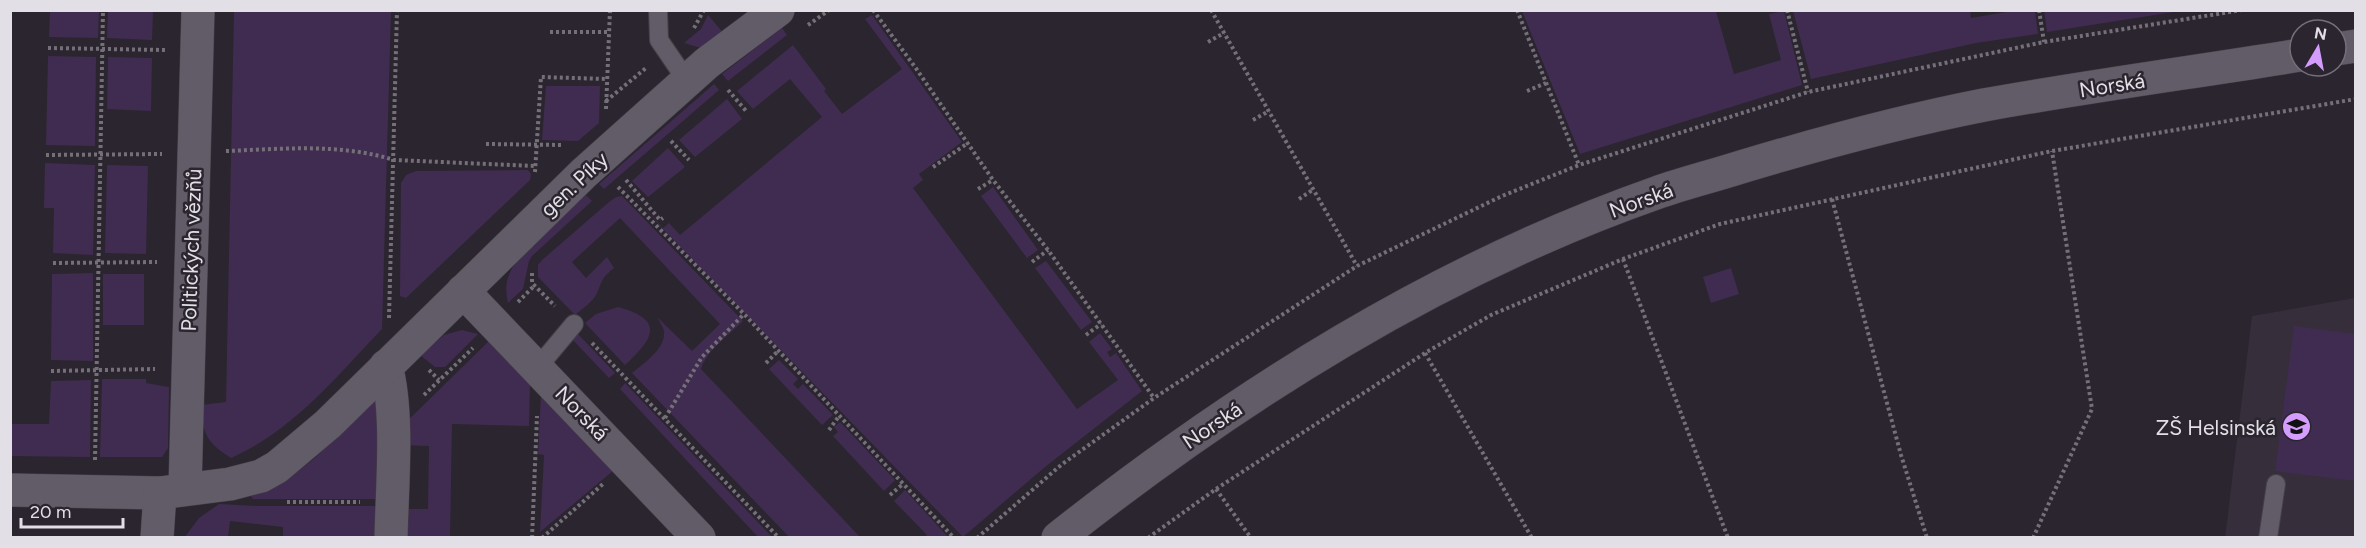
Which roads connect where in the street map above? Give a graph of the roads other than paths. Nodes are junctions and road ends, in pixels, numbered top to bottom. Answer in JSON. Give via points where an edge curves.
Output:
{"nodes":[{"id":1,"x":198,"y":10,"type":"edge"},
{"id":2,"x":658,"y":10,"type":"edge"},
{"id":3,"x":778,"y":10,"type":"edge"},
{"id":4,"x":2288,"y":57,"type":"edge"},
{"id":5,"x":687,"y":81,"type":"junction"},
{"id":6,"x":463,"y":291,"type":"junction"},
{"id":7,"x":574,"y":324,"type":"road end"},
{"id":8,"x":386,"y":366,"type":"junction"},
{"id":9,"x":538,"y":367,"type":"junction"},
{"id":10,"x":2276,"y":484,"type":"dead end"},
{"id":11,"x":10,"y":490,"type":"edge"},
{"id":12,"x":172,"y":491,"type":"junction"},
{"id":13,"x":157,"y":537,"type":"edge"},
{"id":14,"x":391,"y":537,"type":"edge"},
{"id":15,"x":699,"y":537,"type":"edge"},
{"id":16,"x":1058,"y":537,"type":"edge"},
{"id":17,"x":2268,"y":537,"type":"edge"}],
"edges":[{"from":1,"to":12,"type":"street","name":"Politických vězňů","via":[[188,368]]},
{"from":2,"to":5,"type":"lane","via":[[659,40]]},
{"from":3,"to":5,"type":"street","name":"gen. Píky"},
{"from":4,"to":16,"type":"street","name":"Norská","via":[[1983,106],[1822,143],[1657,192],[1543,237],[1354,333],[1155,464]]},
{"from":5,"to":6,"type":"street","name":"gen. Píky","via":[[584,173]]},
{"from":6,"to":8,"type":"street"},
{"from":6,"to":9,"type":"street","name":"Norská"},
{"from":7,"to":9,"type":"lane"},
{"from":8,"to":12,"type":"street","via":[[328,424],[277,467],[261,476],[230,484]]},
{"from":8,"to":14,"type":"street","via":[[393,421]]},
{"from":9,"to":15,"type":"street","name":"Norská"},
{"from":10,"to":17,"type":"lane"},
{"from":11,"to":12,"type":"street"},
{"from":12,"to":13,"type":"street","name":"Politických vězňů"}]}
